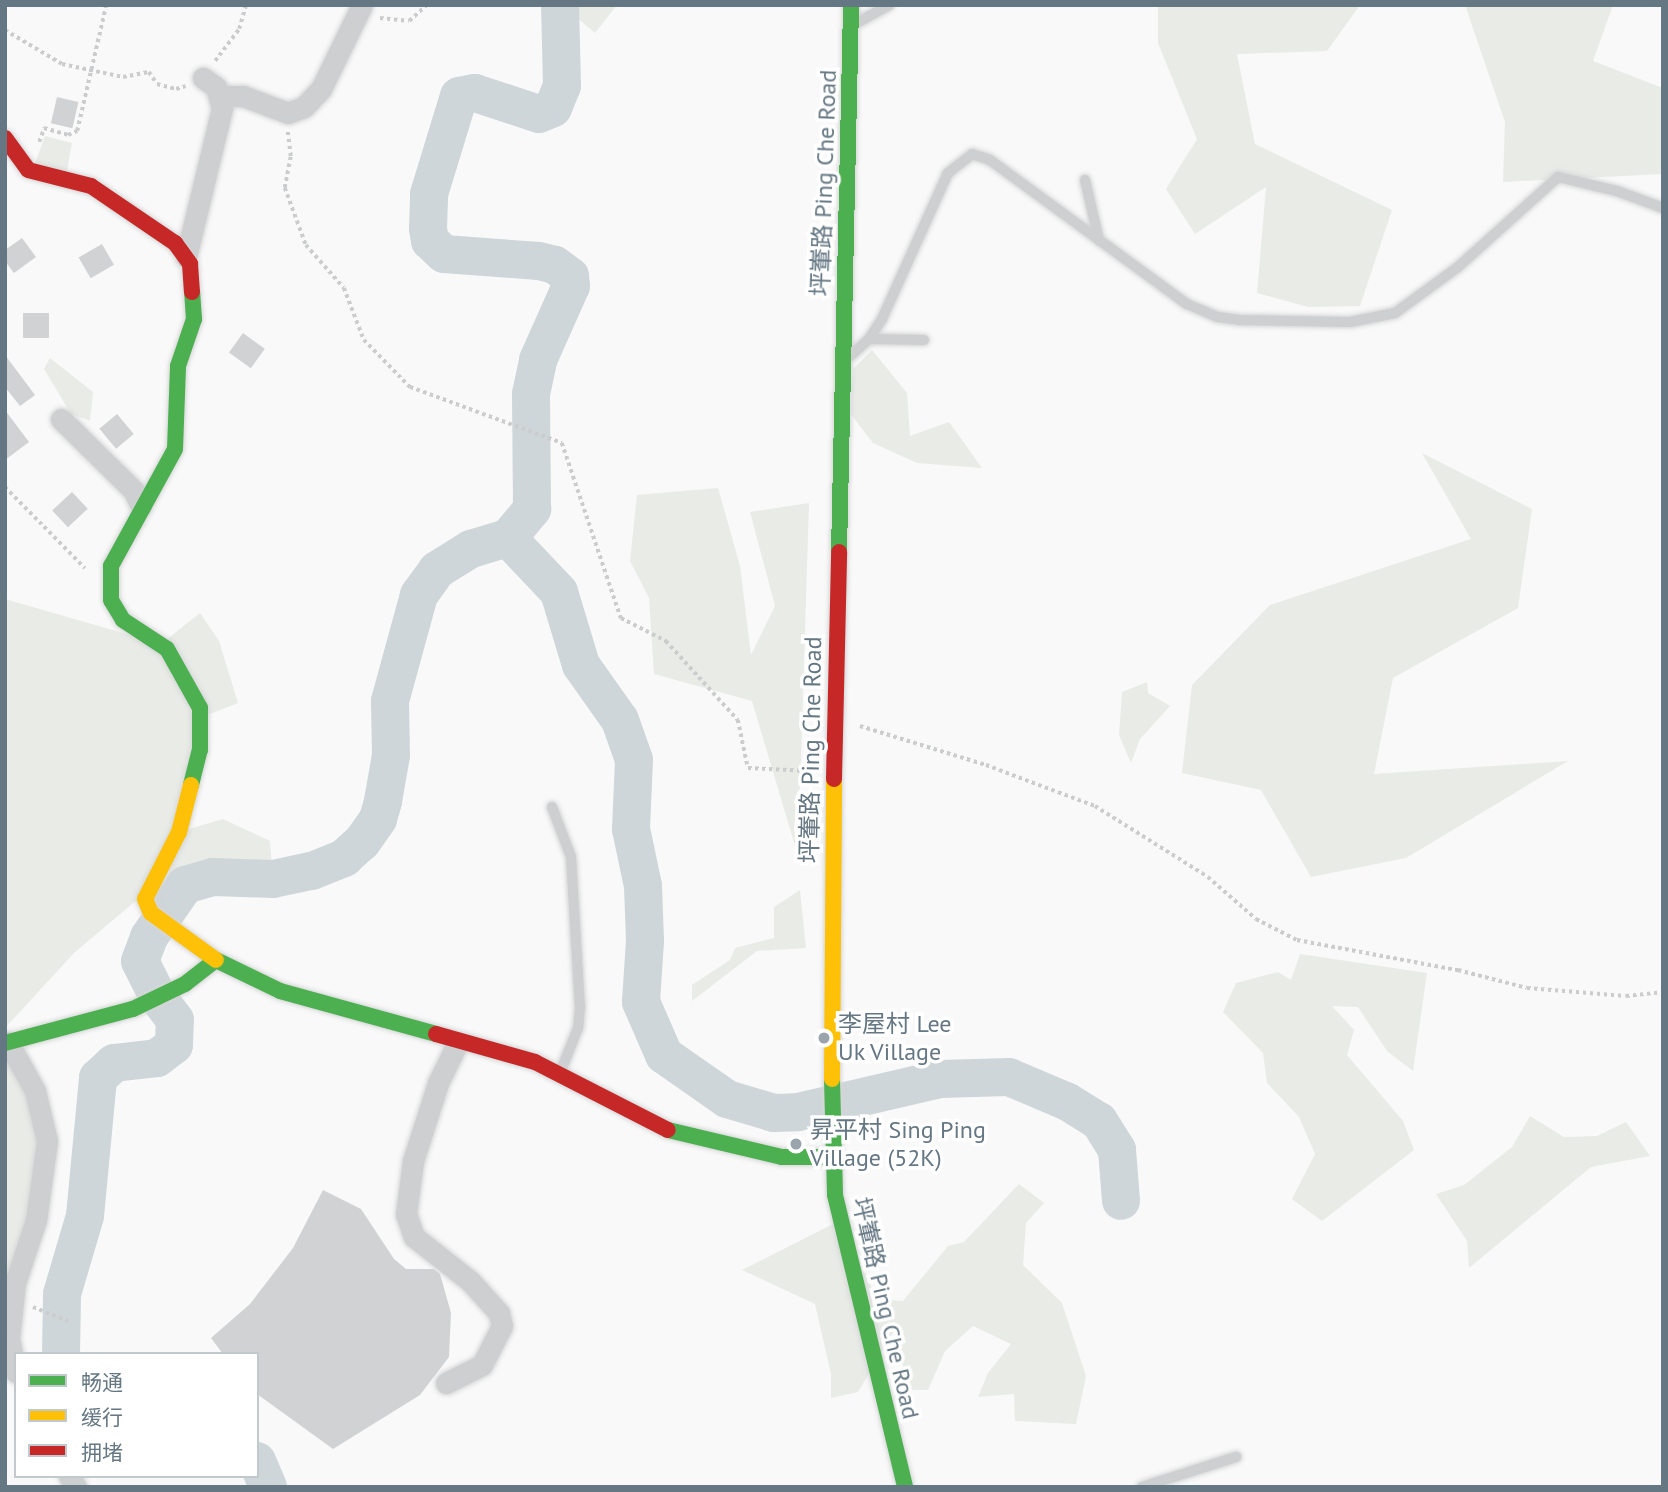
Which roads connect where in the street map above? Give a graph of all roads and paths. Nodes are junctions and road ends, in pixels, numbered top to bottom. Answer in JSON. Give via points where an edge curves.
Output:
{"nodes":[{"id":1,"x":106,"y":5,"type":"edge"},
{"id":2,"x":427,"y":5,"type":"edge"},
{"id":3,"x":852,"y":5,"type":"edge"},
{"id":4,"x":889,"y":5,"type":"edge"},
{"id":5,"x":359,"y":10,"type":"edge"},
{"id":6,"x":851,"y":27,"type":"junction"},
{"id":7,"x":5,"y":30,"type":"edge"},
{"id":8,"x":93,"y":70,"type":"junction"},
{"id":9,"x":132,"y":72,"type":"dead end"},
{"id":10,"x":204,"y":78,"type":"dead end"},
{"id":11,"x":219,"y":96,"type":"junction"},
{"id":12,"x":288,"y":113,"type":"junction"},
{"id":13,"x":5,"y":138,"type":"edge"},
{"id":14,"x":11,"y":167,"type":"edge"},
{"id":15,"x":1085,"y":180,"type":"dead end"},
{"id":16,"x":1663,"y":208,"type":"edge"},
{"id":17,"x":1099,"y":240,"type":"junction"},
{"id":18,"x":186,"y":257,"type":"junction"},
{"id":19,"x":869,"y":339,"type":"junction"},
{"id":20,"x":924,"y":340,"type":"dead end"},
{"id":21,"x":842,"y":366,"type":"junction"},
{"id":22,"x":61,"y":419,"type":"dead end"},
{"id":23,"x":5,"y":487,"type":"edge"},
{"id":24,"x":141,"y":508,"type":"junction"},
{"id":25,"x":111,"y":594,"type":"junction"},
{"id":26,"x":835,"y":719,"type":"junction"},
{"id":27,"x":834,"y":772,"type":"junction"},
{"id":28,"x":552,"y":807,"type":"dead end"},
{"id":29,"x":216,"y":960,"type":"junction"},
{"id":30,"x":1663,"y":992,"type":"edge"},
{"id":31,"x":6,"y":1041,"type":"edge"},
{"id":32,"x":457,"y":1044,"type":"junction"},
{"id":33,"x":559,"y":1074,"type":"junction"},
{"id":34,"x":831,"y":1151,"type":"junction"},
{"id":35,"x":33,"y":1307,"type":"dead end"},
{"id":36,"x":68,"y":1321,"type":"dead end"},
{"id":37,"x":14,"y":1363,"type":"edge"},
{"id":38,"x":446,"y":1383,"type":"dead end"},
{"id":39,"x":1236,"y":1458,"type":"dead end"},
{"id":40,"x":905,"y":1487,"type":"edge"},
{"id":41,"x":1142,"y":1487,"type":"edge"}],
"edges":[{"from":1,"to":8,"type":"path"},
{"from":2,"to":5,"type":"path","via":[[409,21]]},
{"from":3,"to":6,"type":"street","name":"坪輋路 Ping Che Road"},
{"from":4,"to":6,"type":"lane"},
{"from":5,"to":12,"type":"street","via":[[321,89],[304,107]]},
{"from":6,"to":21,"type":"street","name":"坪輋路 Ping Che Road"},
{"from":7,"to":8,"type":"path","via":[[62,64]]},
{"from":8,"to":9,"type":"path","via":[[123,77]]},
{"from":8,"to":14,"type":"path","via":[[77,131],[68,135],[44,128],[37,148]]},
{"from":10,"to":11,"type":"street"},
{"from":11,"to":12,"type":"street","via":[[243,96]]},
{"from":11,"to":18,"type":"street","via":[[222,108],[212,161]]},
{"from":12,"to":27,"type":"path","via":[[291,158],[285,188],[306,245],[344,288],[364,340],[410,387],[562,443],[621,618],[666,642],[738,720],[748,768]]},
{"from":13,"to":14,"type":"street","via":[[14,146]]},
{"from":14,"to":18,"type":"street","via":[[91,186],[176,243]]},
{"from":15,"to":17,"type":"lane"},
{"from":16,"to":17,"type":"lane","via":[[1558,177],[1413,303],[1383,317],[1350,321],[1218,317],[1148,279]]},
{"from":17,"to":19,"type":"lane","via":[[990,160],[972,154],[948,173]]},
{"from":18,"to":24,"type":"street","via":[[196,294],[194,318],[178,366],[175,449]]},
{"from":19,"to":20,"type":"lane"},
{"from":19,"to":21,"type":"lane"},
{"from":21,"to":26,"type":"street","name":"坪輋路 Ping Che Road"},
{"from":22,"to":24,"type":"street","via":[[134,491]]},
{"from":23,"to":25,"type":"path"},
{"from":24,"to":25,"type":"street","via":[[111,566]]},
{"from":25,"to":29,"type":"street","via":[[123,620],[167,649],[200,708],[200,750],[178,832],[145,899],[148,910],[178,936]]},
{"from":26,"to":27,"type":"street","name":"坪輋路 Ping Che Road"},
{"from":26,"to":30,"type":"path","via":[[986,765],[1095,806],[1208,877],[1256,919],[1297,940],[1458,970],[1527,988],[1626,996]]},
{"from":27,"to":34,"type":"street","name":"坪輋路 Ping Che Road"},
{"from":28,"to":33,"type":"lane","via":[[571,857],[580,1007],[578,1028]]},
{"from":29,"to":31,"type":"street","via":[[175,988],[115,1014]]},
{"from":29,"to":32,"type":"street","via":[[280,991]]},
{"from":31,"to":37,"type":"street","via":[[35,1091],[47,1141],[36,1220],[15,1283],[9,1339]]},
{"from":32,"to":33,"type":"street","via":[[535,1062]]},
{"from":32,"to":38,"type":"street","via":[[438,1083],[413,1161],[406,1214],[414,1237],[470,1281],[499,1313],[502,1326],[482,1365]]},
{"from":33,"to":34,"type":"street","via":[[654,1127],[782,1157]]},
{"from":34,"to":40,"type":"street","name":"坪輋路 Ping Che Road","via":[[835,1195]]},
{"from":35,"to":36,"type":"path"},
{"from":39,"to":41,"type":"lane"}]}
